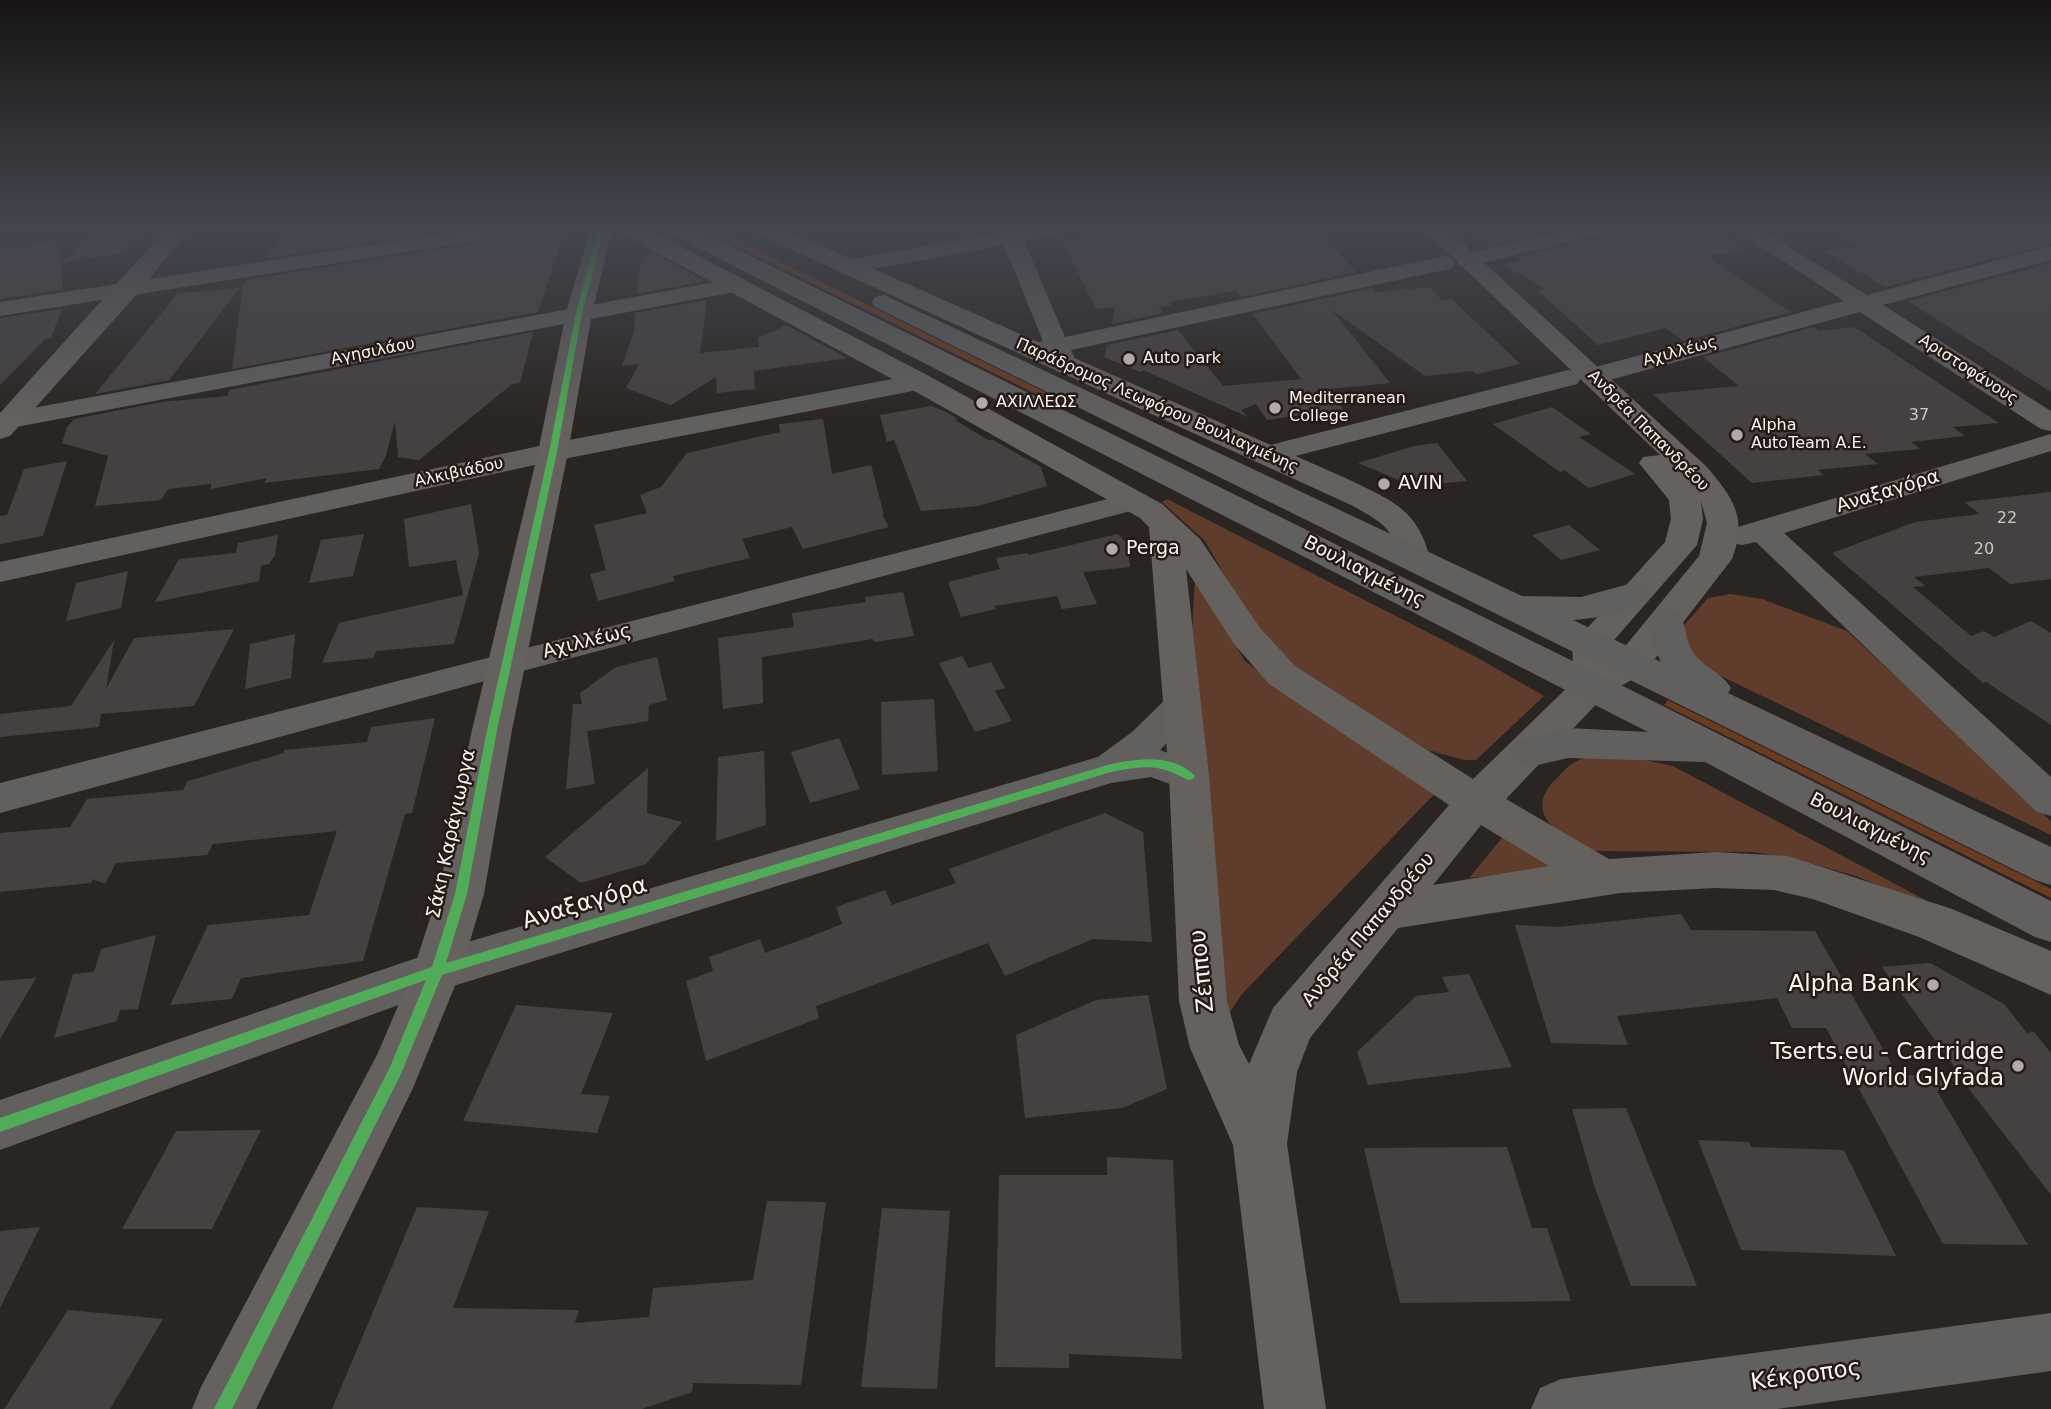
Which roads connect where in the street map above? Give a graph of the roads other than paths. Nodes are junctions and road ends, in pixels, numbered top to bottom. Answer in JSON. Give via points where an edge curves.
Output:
{"nodes":[{"id":1,"x":104,"y":293,"type":"edge"},
{"id":2,"x":125,"y":293,"type":"edge"},
{"id":3,"x":589,"y":293,"type":"edge"},
{"id":4,"x":693,"y":293,"type":"edge"},
{"id":5,"x":752,"y":293,"type":"edge"},
{"id":6,"x":806,"y":293,"type":"edge"},
{"id":7,"x":864,"y":293,"type":"edge"},
{"id":8,"x":907,"y":293,"type":"edge"},
{"id":9,"x":1031,"y":293,"type":"edge"},
{"id":10,"x":1317,"y":293,"type":"edge"},
{"id":11,"x":1489,"y":293,"type":"edge"},
{"id":12,"x":1847,"y":293,"type":"edge"},
{"id":13,"x":1902,"y":293,"type":"edge"},
{"id":14,"x":1863,"y":303,"type":"junction"},
{"id":15,"x":0,"y":309,"type":"edge"},
{"id":16,"x":579,"y":313,"type":"junction"},
{"id":17,"x":1052,"y":354,"type":"junction"},
{"id":18,"x":1580,"y":377,"type":"junction"},
{"id":19,"x":919,"y":382,"type":"junction"},
{"id":20,"x":2051,"y":423,"type":"edge"},
{"id":21,"x":3,"y":424,"type":"edge"},
{"id":22,"x":2051,"y":442,"type":"edge"},
{"id":23,"x":554,"y":452,"type":"junction"},
{"id":24,"x":1264,"y":455,"type":"junction"},
{"id":25,"x":1200,"y":456,"type":"junction"},
{"id":26,"x":1150,"y":512,"type":"junction"},
{"id":27,"x":1762,"y":530,"type":"junction"},
{"id":28,"x":1724,"y":541,"type":"junction"},
{"id":29,"x":1413,"y":559,"type":"junction"},
{"id":30,"x":0,"y":572,"type":"edge"},
{"id":31,"x":1633,"y":594,"type":"junction"},
{"id":32,"x":1499,"y":600,"type":"junction"},
{"id":33,"x":1666,"y":621,"type":"junction"},
{"id":34,"x":1590,"y":645,"type":"junction"},
{"id":35,"x":506,"y":663,"type":"junction"},
{"id":36,"x":1631,"y":664,"type":"junction"},
{"id":37,"x":1592,"y":686,"type":"junction"},
{"id":38,"x":1181,"y":706,"type":"junction"},
{"id":39,"x":1715,"y":750,"type":"junction"},
{"id":40,"x":1812,"y":750,"type":"junction"},
{"id":41,"x":1529,"y":752,"type":"junction"},
{"id":42,"x":1111,"y":768,"type":"junction"},
{"id":43,"x":1189,"y":776,"type":"junction"},
{"id":44,"x":0,"y":798,"type":"edge"},
{"id":45,"x":2051,"y":801,"type":"edge"},
{"id":46,"x":1476,"y":802,"type":"junction"},
{"id":47,"x":2051,"y":867,"type":"edge"},
{"id":48,"x":1605,"y":878,"type":"junction"},
{"id":49,"x":1386,"y":911,"type":"junction"},
{"id":50,"x":2051,"y":923,"type":"edge"},
{"id":51,"x":438,"y":971,"type":"junction"},
{"id":52,"x":2051,"y":974,"type":"edge"},
{"id":53,"x":0,"y":1125,"type":"edge"},
{"id":54,"x":1260,"y":1144,"type":"junction"},
{"id":55,"x":2051,"y":1342,"type":"edge"},
{"id":56,"x":223,"y":1409,"type":"edge"},
{"id":57,"x":1295,"y":1409,"type":"edge"},
{"id":58,"x":1561,"y":1409,"type":"edge"}],
"edges":[{"from":1,"to":15,"type":"street"},
{"from":2,"to":21,"type":"street"},
{"from":3,"to":16,"type":"street","name":"Σάκη Καράγιωργα"},
{"from":4,"to":16,"type":"street","name":"Αγησιλάου"},
{"from":5,"to":19,"type":"street"},
{"from":6,"to":37,"type":"main road","name":"Βουλιαγμένης"},
{"from":7,"to":25,"type":"main road","name":"Βουλιαγμένης"},
{"from":8,"to":17,"type":"street","name":"Παράδρομος Λεωφόρου Βουλιαγμένης"},
{"from":9,"to":17,"type":"street"},
{"from":10,"to":17,"type":"street"},
{"from":11,"to":18,"type":"street","name":"Ανδρέα Παπανδρέου"},
{"from":12,"to":14,"type":"street","name":"Αριστοφάνους"},
{"from":13,"to":14,"type":"street","name":"Αχιλλέως"},
{"from":14,"to":18,"type":"street","name":"Αχιλλέως"},
{"from":14,"to":20,"type":"street","name":"Αριστοφάνους"},
{"from":16,"to":21,"type":"street","name":"Αγησιλάου"},
{"from":16,"to":23,"type":"street","name":"Σάκη Καράγιωργα"},
{"from":17,"to":24,"type":"street","name":"Παράδρομος Λεωφόρου Βουλιαγμένης"},
{"from":18,"to":24,"type":"street","name":"Αχιλλέως"},
{"from":18,"to":28,"type":"street","name":"Ανδρέα Παπανδρέου","via":[[1708,488],[1719,505]]},
{"from":18,"to":31,"type":"street","name":"Ανδρέα Παπανδρέου","via":[[1672,482],[1689,511],[1680,545]]},
{"from":19,"to":23,"type":"street","name":"Αλκιβιάδου"},
{"from":19,"to":26,"type":"street"},
{"from":22,"to":27,"type":"street","name":"Αναξαγόρα"},
{"from":23,"to":30,"type":"street","name":"Αλκιβιάδου"},
{"from":23,"to":35,"type":"street","name":"Σάκη Καράγιωργα"},
{"from":24,"to":25,"type":"main road"},
{"from":24,"to":29,"type":"street","name":"Παράδρομος Λεωφόρου Βουλιαγμένης","via":[[1331,482],[1386,515],[1406,531]]},
{"from":25,"to":29,"type":"main road","name":"Βουλιαγμένης"},
{"from":26,"to":35,"type":"street","name":"Αχιλλέως"},
{"from":26,"to":38,"type":"street","name":"Ζέππου"},
{"from":26,"to":46,"type":"street","via":[[1188,546],[1247,636],[1282,675]]},
{"from":27,"to":28,"type":"street","name":"Αναξαγόρα"},
{"from":27,"to":45,"type":"street"},
{"from":28,"to":33,"type":"street","name":"Ανδρέα Παπανδρέου"},
{"from":29,"to":32,"type":"main road","name":"Βουλιαγμένης"},
{"from":31,"to":32,"type":"main road","via":[[1586,609]]},
{"from":31,"to":34,"type":"street","name":"Ανδρέα Παπανδρέου"},
{"from":32,"to":34,"type":"main road","name":"Βουλιαγμένης"},
{"from":33,"to":36,"type":"street","name":"Ανδρέα Παπανδρέου"},
{"from":33,"to":40,"type":"main road","via":[[1668,645],[1696,678]]},
{"from":34,"to":36,"type":"main road","name":"Βουλιαγμένης"},
{"from":34,"to":37,"type":"street"},
{"from":35,"to":44,"type":"street","name":"Αχιλλέως"},
{"from":35,"to":51,"type":"street","name":"Σάκη Καράγιωργα","via":[[461,894]]},
{"from":36,"to":37,"type":"street","name":"Ανδρέα Παπανδρέου"},
{"from":36,"to":40,"type":"main road","name":"Βουλιαγμένης"},
{"from":37,"to":39,"type":"main road","name":"Βουλιαγμένης"},
{"from":37,"to":41,"type":"street","name":"Ανδρέα Παπανδρέου"},
{"from":38,"to":42,"type":"street","name":"Αναξαγόρα"},
{"from":38,"to":43,"type":"street","name":"Ζέππου"},
{"from":39,"to":41,"type":"main road","via":[[1568,743]]},
{"from":39,"to":50,"type":"main road","name":"Βουλιαγμένης"},
{"from":40,"to":47,"type":"main road","name":"Βουλιαγμένης"},
{"from":41,"to":46,"type":"street","name":"Ανδρέα Παπανδρέου"},
{"from":42,"to":43,"type":"street","name":"Αναξαγόρα","via":[[1156,762]]},
{"from":42,"to":51,"type":"street","name":"Αναξαγόρα"},
{"from":43,"to":54,"type":"street","name":"Ζέππου","via":[[1203,1001],[1214,1048]]},
{"from":46,"to":48,"type":"street"},
{"from":46,"to":49,"type":"street","name":"Ανδρέα Παπανδρέου"},
{"from":48,"to":49,"type":"street"},
{"from":48,"to":52,"type":"street","via":[[1672,872],[1785,874],[1920,916]]},
{"from":49,"to":54,"type":"street","name":"Ανδρέα Παπανδρέου","via":[[1291,1024],[1271,1072]]},
{"from":51,"to":53,"type":"street","name":"Αναξαγόρα"},
{"from":51,"to":56,"type":"street","name":"Σάκη Καράγιωργα","via":[[395,1071]]},
{"from":54,"to":57,"type":"street","name":"Ζέππου"},
{"from":55,"to":58,"type":"street","name":"Κέκροπος"}]}
